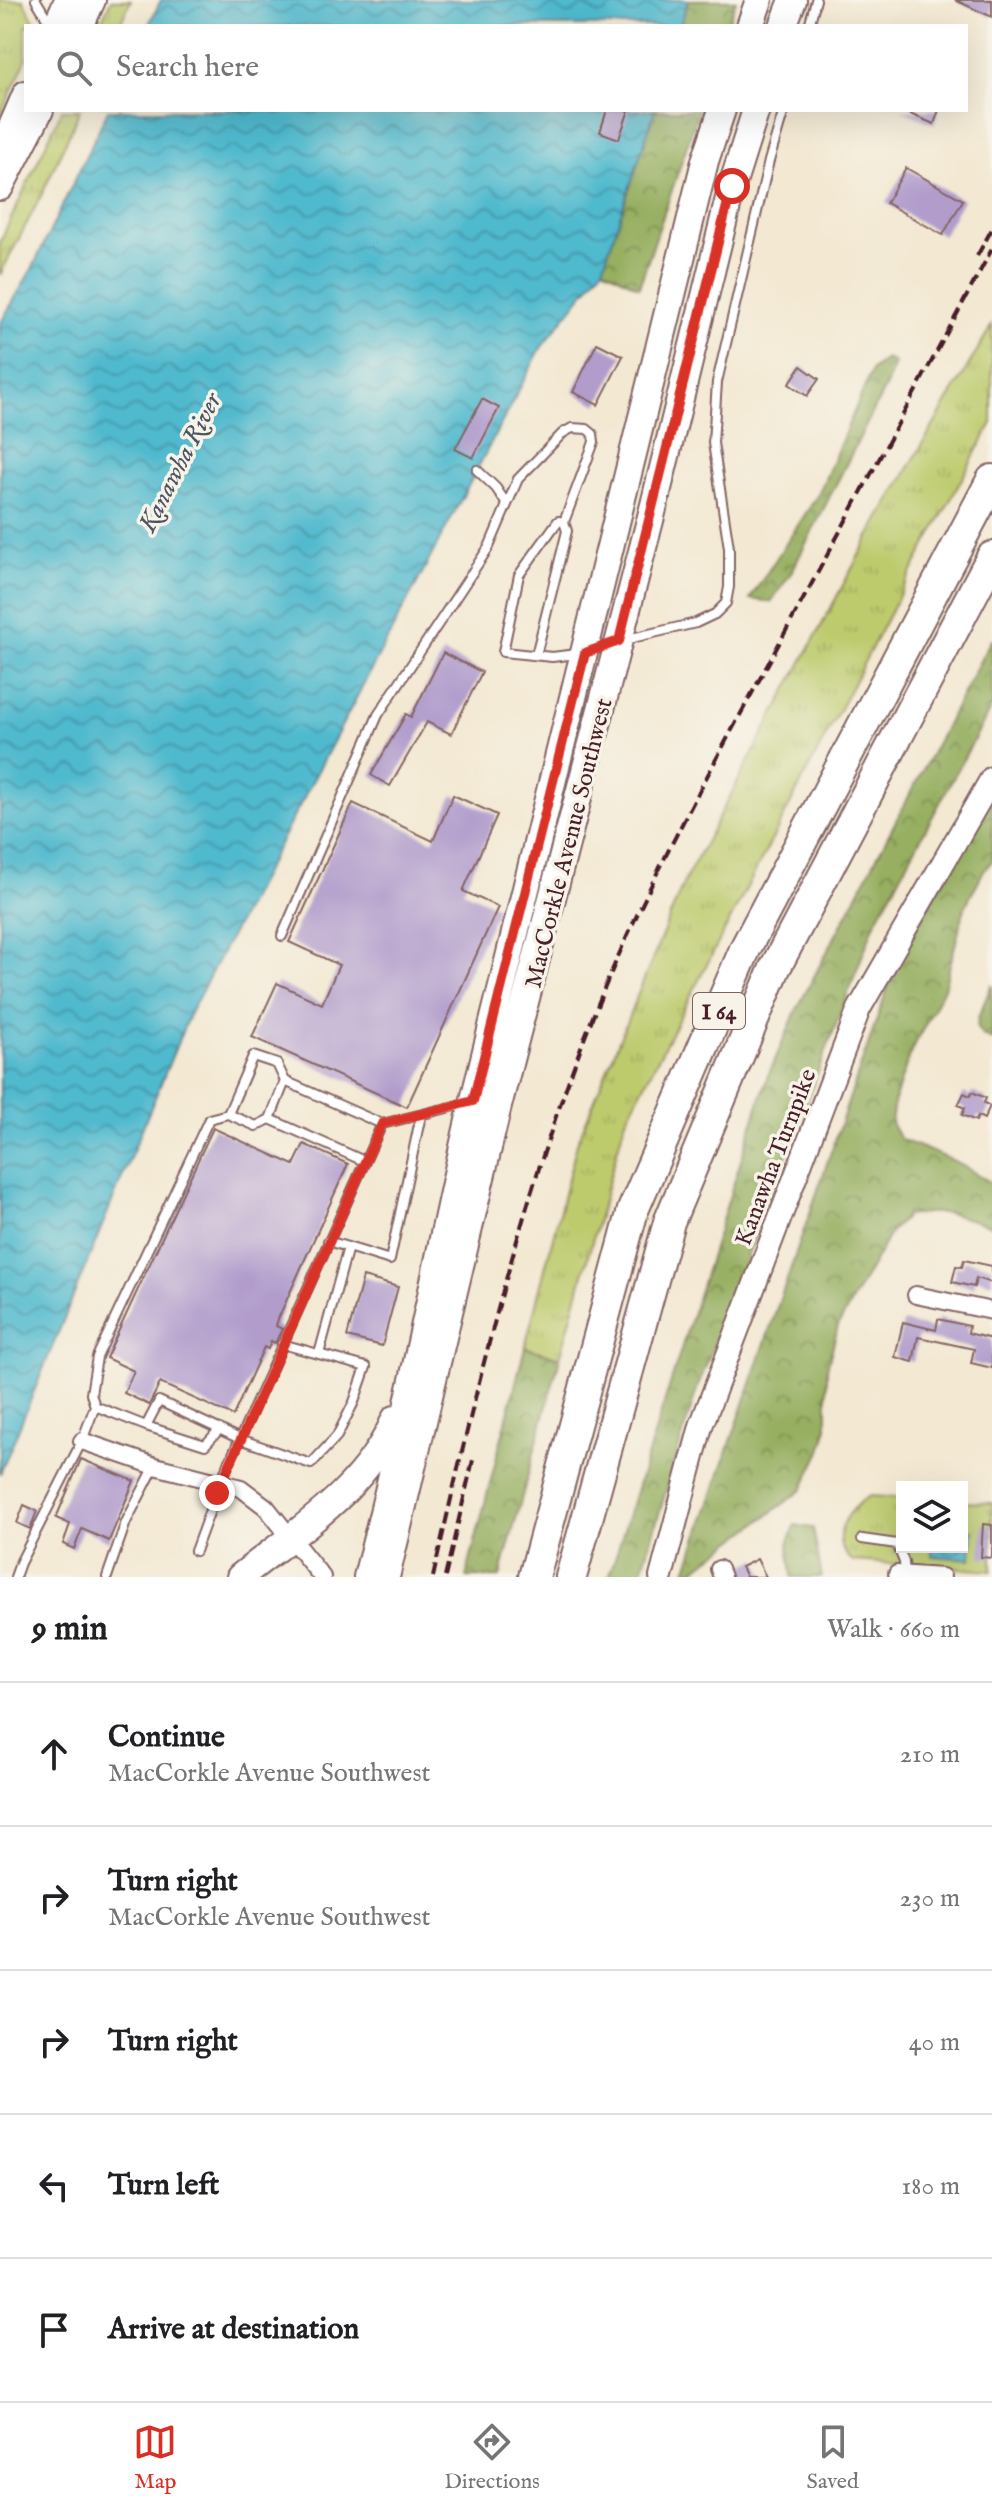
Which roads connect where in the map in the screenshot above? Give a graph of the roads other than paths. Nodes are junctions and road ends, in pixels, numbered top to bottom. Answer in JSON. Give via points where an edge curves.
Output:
{"nodes":[{"id":1,"x":36,"y":0,"type":"edge"},
{"id":2,"x":68,"y":0,"type":"edge"},
{"id":3,"x":92,"y":0,"type":"edge"},
{"id":4,"x":759,"y":0,"type":"edge"},
{"id":5,"x":793,"y":0,"type":"edge"},
{"id":6,"x":816,"y":0,"type":"edge"},
{"id":7,"x":53,"y":24,"type":"edge"},
{"id":8,"x":55,"y":24,"type":"edge"},
{"id":9,"x":81,"y":24,"type":"edge"},
{"id":10,"x":751,"y":24,"type":"edge"},
{"id":11,"x":784,"y":24,"type":"edge"},
{"id":12,"x":810,"y":24,"type":"edge"},
{"id":13,"x":24,"y":99,"type":"edge"},
{"id":14,"x":39,"y":112,"type":"edge"},
{"id":15,"x":721,"y":112,"type":"edge"},
{"id":16,"x":755,"y":112,"type":"edge"},
{"id":17,"x":783,"y":112,"type":"edge"},
{"id":18,"x":0,"y":153,"type":"edge"},
{"id":19,"x":0,"y":187,"type":"edge"},
{"id":20,"x":477,"y":470,"type":"dead end"},
{"id":21,"x":992,"y":480,"type":"edge"},
{"id":22,"x":506,"y":503,"type":"junction"},
{"id":23,"x":564,"y":522,"type":"junction"},
{"id":24,"x":992,"y":557,"type":"edge"},
{"id":25,"x":619,"y":641,"type":"junction"},
{"id":26,"x":585,"y":653,"type":"junction"},
{"id":27,"x":536,"y":655,"type":"junction"},
{"id":28,"x":992,"y":778,"type":"edge"},
{"id":29,"x":282,"y":936,"type":"dead end"},
{"id":30,"x":285,"y":1081,"type":"junction"},
{"id":31,"x":486,"y":1104,"type":"junction"},
{"id":32,"x":228,"y":1114,"type":"junction"},
{"id":33,"x":421,"y":1115,"type":"junction"},
{"id":34,"x":270,"y":1119,"type":"junction"},
{"id":35,"x":382,"y":1124,"type":"junction"},
{"id":36,"x":364,"y":1161,"type":"junction"},
{"id":37,"x":328,"y":1241,"type":"junction"},
{"id":38,"x":348,"y":1247,"type":"junction"},
{"id":39,"x":916,"y":1295,"type":"dead end"},
{"id":40,"x":992,"y":1311,"type":"edge"},
{"id":41,"x":282,"y":1344,"type":"junction"},
{"id":42,"x":319,"y":1354,"type":"junction"},
{"id":43,"x":417,"y":1360,"type":"junction"},
{"id":44,"x":95,"y":1406,"type":"junction"},
{"id":45,"x":146,"y":1426,"type":"junction"},
{"id":46,"x":220,"y":1429,"type":"junction"},
{"id":47,"x":240,"y":1439,"type":"junction"},
{"id":48,"x":82,"y":1441,"type":"junction"},
{"id":49,"x":155,"y":1466,"type":"junction"},
{"id":50,"x":220,"y":1483,"type":"junction"},
{"id":51,"x":396,"y":1498,"type":"junction"},
{"id":52,"x":325,"y":1511,"type":"junction"},
{"id":53,"x":290,"y":1538,"type":"junction"},
{"id":54,"x":862,"y":1539,"type":"dead end"},
{"id":55,"x":195,"y":1551,"type":"dead end"},
{"id":56,"x":901,"y":1574,"type":"joint"},
{"id":57,"x":15,"y":1577,"type":"edge"},
{"id":58,"x":107,"y":1577,"type":"edge"},
{"id":59,"x":240,"y":1577,"type":"edge"},
{"id":60,"x":322,"y":1577,"type":"edge"},
{"id":61,"x":367,"y":1577,"type":"edge"},
{"id":62,"x":386,"y":1577,"type":"edge"},
{"id":63,"x":534,"y":1577,"type":"edge"},
{"id":64,"x":571,"y":1577,"type":"edge"},
{"id":65,"x":661,"y":1577,"type":"edge"},
{"id":66,"x":942,"y":1577,"type":"edge"}],
"edges":[{"from":1,"to":7,"type":"lane"},
{"from":2,"to":8,"type":"main road"},
{"from":3,"to":9,"type":"main road"},
{"from":4,"to":10,"type":"main road"},
{"from":5,"to":11,"type":"main road"},
{"from":6,"to":12,"type":"lane"},
{"from":13,"to":18,"type":"main road"},
{"from":14,"to":19,"type":"main road"},
{"from":15,"to":26,"type":"main road","name":"MacCorkle Avenue Southwest"},
{"from":16,"to":25,"type":"main road","name":"MacCorkle Avenue Southwest","via":[[732,186]]},
{"from":17,"to":25,"type":"lane","via":[[717,382],[713,443],[729,548],[726,603],[696,623]]},
{"from":20,"to":22,"type":"lane"},
{"from":21,"to":63,"type":"highway","number":"I 64","via":[[746,947],[633,1210]]},
{"from":22,"to":23,"type":"lane","via":[[541,453],[572,428],[587,429],[594,442]]},
{"from":22,"to":29,"type":"lane","via":[[489,547],[378,715]]},
{"from":23,"to":27,"type":"lane","via":[[567,531]]},
{"from":23,"to":27,"type":"lane","via":[[552,526],[519,575],[503,652]]},
{"from":24,"to":64,"type":"highway","number":"I 64","via":[[775,968],[674,1208]]},
{"from":25,"to":26,"type":"lane"},
{"from":25,"to":31,"type":"main road","name":"MacCorkle Avenue Southwest"},
{"from":26,"to":27,"type":"lane"},
{"from":26,"to":31,"type":"main road","name":"MacCorkle Avenue Southwest"},
{"from":28,"to":65,"type":"main road","name":"Kanawha Turnpike","via":[[859,1009],[701,1426]]},
{"from":30,"to":32,"type":"lane","via":[[277,1064],[253,1056]]},
{"from":30,"to":34,"type":"lane"},
{"from":30,"to":35,"type":"lane"},
{"from":31,"to":33,"type":"lane"},
{"from":31,"to":43,"type":"main road","name":"MacCorkle Avenue Southwest","via":[[437,1257]]},
{"from":31,"to":51,"type":"main road","name":"MacCorkle Avenue Southwest"},
{"from":32,"to":34,"type":"lane","via":[[256,1126]]},
{"from":32,"to":44,"type":"lane","via":[[209,1119],[97,1357],[91,1394]]},
{"from":33,"to":35,"type":"lane"},
{"from":33,"to":38,"type":"lane","via":[[390,1260]]},
{"from":34,"to":36,"type":"lane"},
{"from":35,"to":36,"type":"lane"},
{"from":36,"to":37,"type":"lane"},
{"from":37,"to":38,"type":"lane"},
{"from":37,"to":41,"type":"lane"},
{"from":38,"to":42,"type":"lane"},
{"from":39,"to":40,"type":"street"},
{"from":41,"to":42,"type":"lane"},
{"from":41,"to":47,"type":"lane"},
{"from":42,"to":47,"type":"lane","via":[[366,1367],[337,1436],[311,1464]]},
{"from":43,"to":51,"type":"main road","name":"MacCorkle Avenue Southwest"},
{"from":43,"to":52,"type":"main road","via":[[390,1433],[367,1468]]},
{"from":44,"to":45,"type":"lane"},
{"from":44,"to":48,"type":"lane"},
{"from":45,"to":46,"type":"lane","via":[[205,1445]]},
{"from":45,"to":46,"type":"lane","via":[[159,1401]]},
{"from":46,"to":47,"type":"lane"},
{"from":47,"to":50,"type":"lane"},
{"from":48,"to":49,"type":"street"},
{"from":48,"to":57,"type":"lane"},
{"from":49,"to":50,"type":"street"},
{"from":49,"to":58,"type":"lane","via":[[126,1522]]},
{"from":50,"to":53,"type":"street","via":[[254,1496]]},
{"from":50,"to":55,"type":"lane"},
{"from":51,"to":52,"type":"main road","via":[[356,1500]]},
{"from":51,"to":61,"type":"main road","name":"MacCorkle Avenue Southwest"},
{"from":51,"to":62,"type":"main road","name":"MacCorkle Avenue Southwest"},
{"from":52,"to":53,"type":"main road"},
{"from":53,"to":59,"type":"main road"},
{"from":53,"to":60,"type":"street"},
{"from":54,"to":56,"type":"lane","via":[[897,1544],[904,1562]]},
{"from":56,"to":66,"type":"street"}]}
